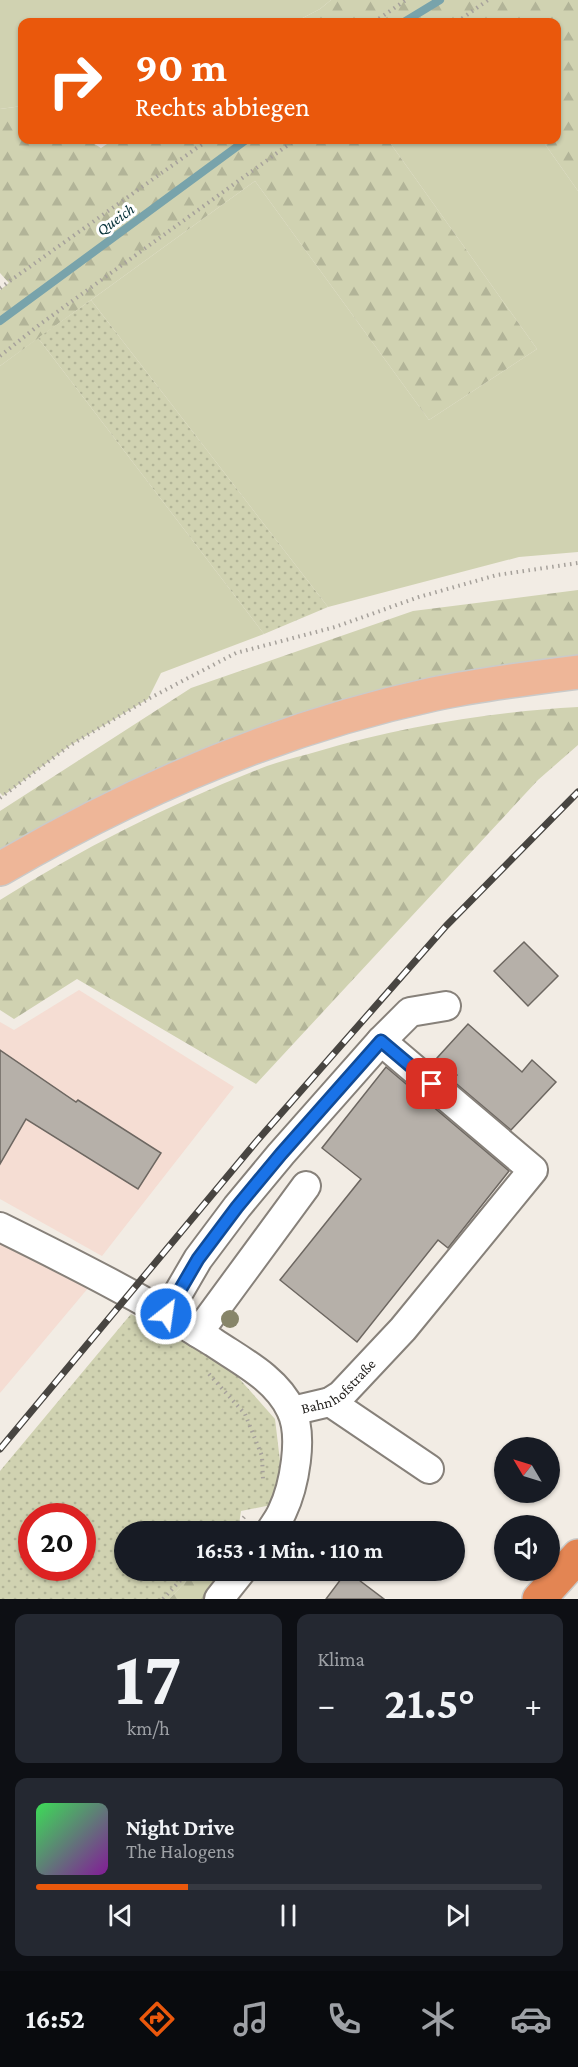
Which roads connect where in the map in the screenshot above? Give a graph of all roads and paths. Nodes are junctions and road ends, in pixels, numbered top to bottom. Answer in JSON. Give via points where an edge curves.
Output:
{"nodes":[{"id":1,"x":406,"y":0,"type":"edge"},
{"id":2,"x":488,"y":0,"type":"edge"},
{"id":3,"x":380,"y":18,"type":"edge"},
{"id":4,"x":463,"y":18,"type":"edge"},
{"id":5,"x":202,"y":144,"type":"edge"},
{"id":6,"x":289,"y":144,"type":"edge"},
{"id":7,"x":0,"y":288,"type":"edge"},
{"id":8,"x":0,"y":356,"type":"edge"},
{"id":9,"x":578,"y":563,"type":"edge"},
{"id":10,"x":578,"y":672,"type":"edge"},
{"id":11,"x":0,"y":798,"type":"edge"},
{"id":12,"x":0,"y":869,"type":"edge"},
{"id":13,"x":446,"y":1006,"type":"dead end"},
{"id":14,"x":381,"y":1041,"type":"junction"},
{"id":15,"x":306,"y":1186,"type":"dead end"},
{"id":16,"x":0,"y":1227,"type":"edge"},
{"id":17,"x":166,"y":1314,"type":"junction"},
{"id":18,"x":198,"y":1333,"type":"junction"},
{"id":19,"x":330,"y":1402,"type":"junction"},
{"id":20,"x":292,"y":1411,"type":"junction"},
{"id":21,"x":429,"y":1469,"type":"dead end"},
{"id":22,"x":263,"y":1483,"type":"dead end"},
{"id":23,"x":250,"y":1510,"type":"dead end"},
{"id":24,"x":241,"y":1521,"type":"edge"},
{"id":25,"x":277,"y":1521,"type":"edge"},
{"id":26,"x":578,"y":1556,"type":"edge"},
{"id":27,"x":180,"y":1581,"type":"edge"},
{"id":28,"x":233,"y":1581,"type":"edge"},
{"id":29,"x":163,"y":1599,"type":"edge"},
{"id":30,"x":219,"y":1599,"type":"edge"},
{"id":31,"x":539,"y":1599,"type":"edge"}],
"edges":[{"from":1,"to":3,"type":"path"},
{"from":2,"to":4,"type":"path"},
{"from":5,"to":7,"type":"path"},
{"from":6,"to":8,"type":"path"},
{"from":9,"to":11,"type":"path","via":[[497,575],[334,627],[236,653],[69,746]]},
{"from":10,"to":12,"type":"main road","via":[[433,694],[286,736],[130,798]]},
{"from":13,"to":14,"type":"street","via":[[410,1012]]},
{"from":14,"to":17,"type":"street","via":[[237,1207],[198,1259]]},
{"from":14,"to":19,"type":"street","name":"Bahnhofstraße","via":[[533,1170],[403,1329]]},
{"from":15,"to":18,"type":"street"},
{"from":16,"to":17,"type":"street","name":"Bahnhofstraße"},
{"from":17,"to":18,"type":"street","name":"Bahnhofstraße"},
{"from":18,"to":20,"type":"street","name":"Bahnhofstraße","via":[[259,1372]]},
{"from":18,"to":22,"type":"path","via":[[197,1360],[245,1414],[262,1456]]},
{"from":19,"to":20,"type":"street","name":"Bahnhofstraße"},
{"from":19,"to":21,"type":"street"},
{"from":20,"to":25,"type":"street","via":[[296,1466]]},
{"from":23,"to":24,"type":"path"},
{"from":26,"to":31,"type":"highway"},
{"from":27,"to":29,"type":"path"},
{"from":28,"to":30,"type":"street"}]}
